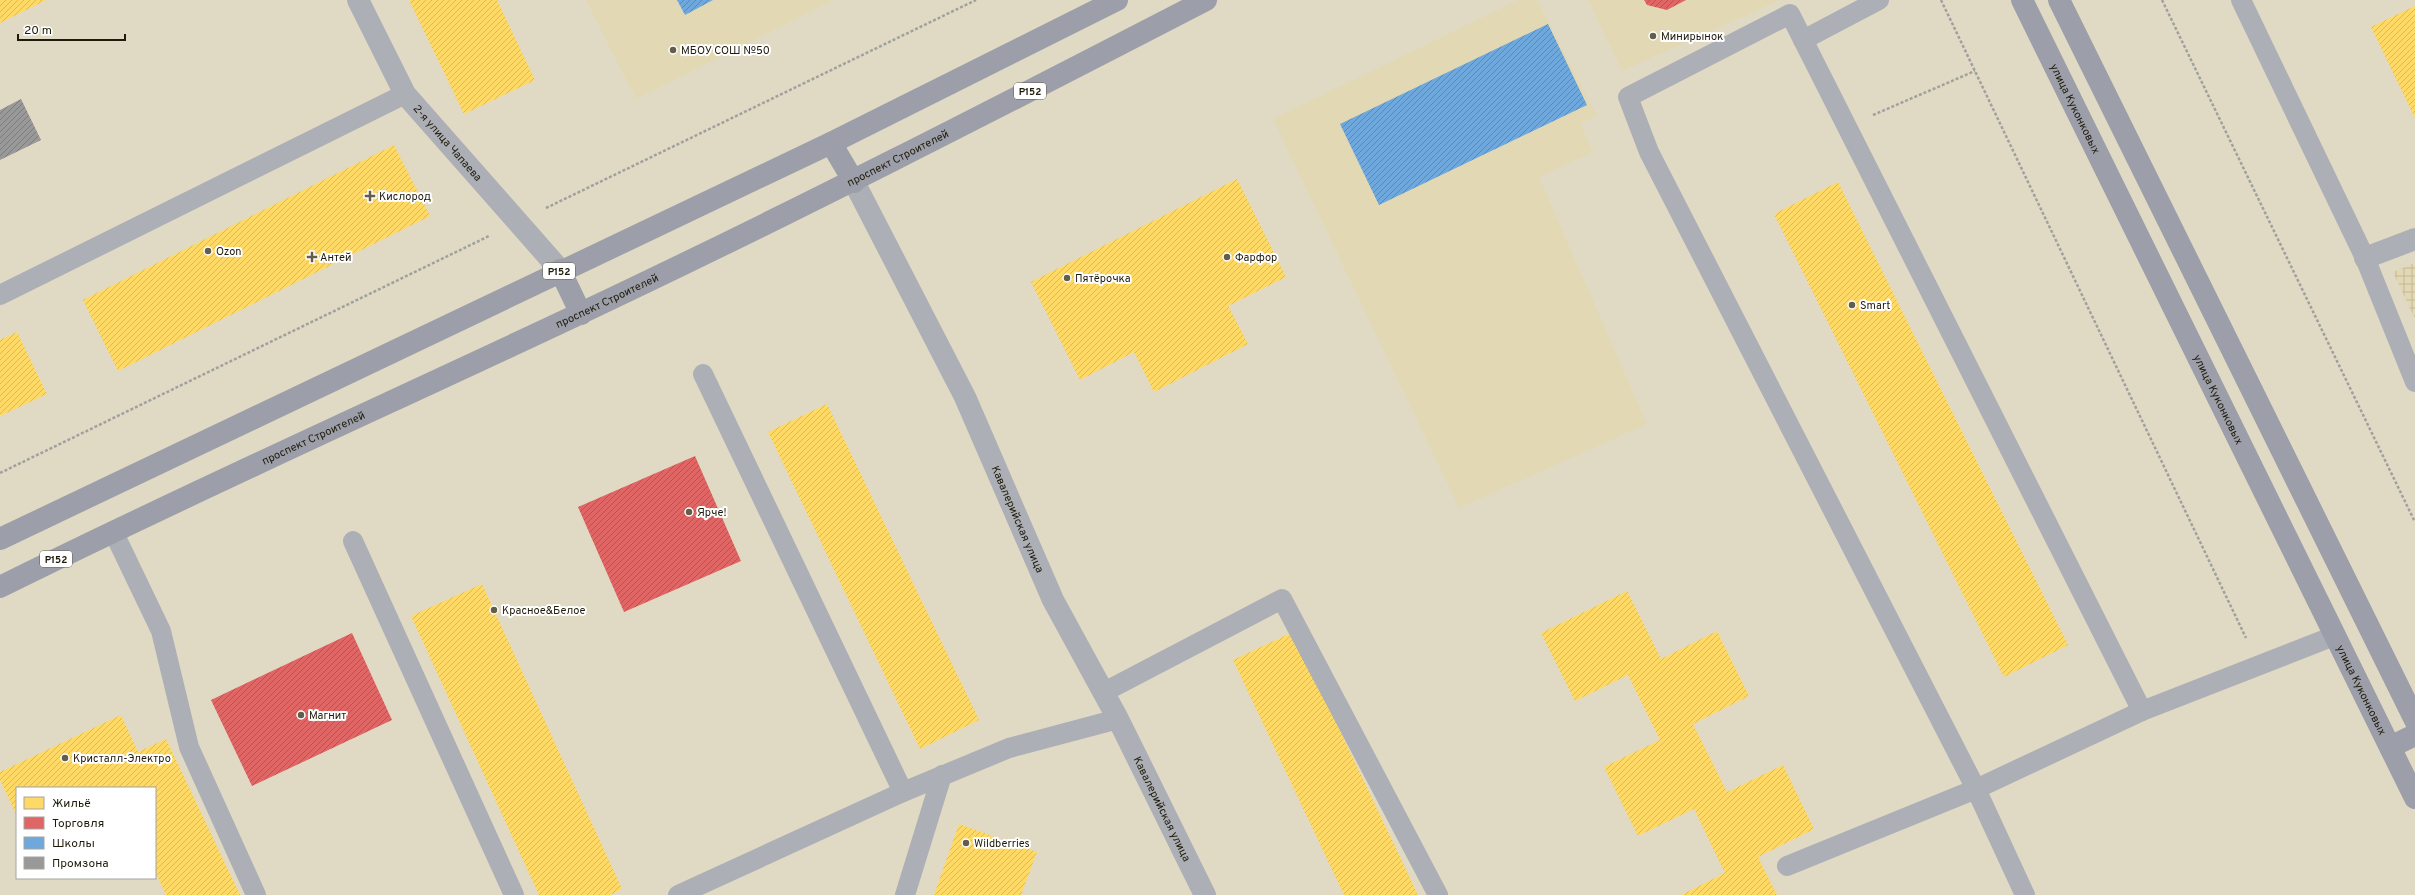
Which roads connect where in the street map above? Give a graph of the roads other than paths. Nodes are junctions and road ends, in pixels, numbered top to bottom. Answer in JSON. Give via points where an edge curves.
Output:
{"nodes":[{"id":1,"x":358,"y":0,"type":"edge"},
{"id":2,"x":1117,"y":0,"type":"edge"},
{"id":3,"x":1206,"y":0,"type":"edge"},
{"id":4,"x":1879,"y":0,"type":"edge"},
{"id":5,"x":2022,"y":0,"type":"edge"},
{"id":6,"x":2059,"y":0,"type":"edge"},
{"id":7,"x":2241,"y":0,"type":"edge"},
{"id":8,"x":1804,"y":40,"type":"junction"},
{"id":9,"x":405,"y":94,"type":"junction"},
{"id":10,"x":831,"y":143,"type":"junction"},
{"id":11,"x":854,"y":182,"type":"junction"},
{"id":12,"x":2415,"y":239,"type":"edge"},
{"id":13,"x":2365,"y":258,"type":"junction"},
{"id":14,"x":560,"y":270,"type":"junction"},
{"id":15,"x":0,"y":295,"type":"edge"},
{"id":16,"x":580,"y":314,"type":"junction"},
{"id":17,"x":704,"y":374,"type":"dead end"},
{"id":18,"x":2415,"y":382,"type":"edge"},
{"id":19,"x":113,"y":531,"type":"junction"},
{"id":20,"x":0,"y":539,"type":"edge"},
{"id":21,"x":353,"y":541,"type":"dead end"},
{"id":22,"x":0,"y":587,"type":"edge"},
{"id":23,"x":2334,"y":636,"type":"junction"},
{"id":24,"x":1104,"y":692,"type":"junction"},
{"id":25,"x":2142,"y":711,"type":"junction"},
{"id":26,"x":1118,"y":719,"type":"junction"},
{"id":27,"x":2415,"y":720,"type":"edge"},
{"id":28,"x":2415,"y":735,"type":"edge"},
{"id":29,"x":2390,"y":747,"type":"junction"},
{"id":30,"x":942,"y":775,"type":"junction"},
{"id":31,"x":1976,"y":789,"type":"junction"},
{"id":32,"x":903,"y":792,"type":"junction"},
{"id":33,"x":2415,"y":798,"type":"edge"},
{"id":34,"x":1787,"y":866,"type":"dead end"},
{"id":35,"x":1198,"y":889,"type":"edge"},
{"id":36,"x":256,"y":895,"type":"edge"},
{"id":37,"x":514,"y":895,"type":"edge"},
{"id":38,"x":678,"y":895,"type":"edge"},
{"id":39,"x":905,"y":895,"type":"edge"},
{"id":40,"x":1438,"y":895,"type":"edge"},
{"id":41,"x":2025,"y":895,"type":"edge"}],
"edges":[{"from":1,"to":9,"type":"street","name":"2-я улица Чапаева"},
{"from":2,"to":10,"type":"main road","number":"Р152"},
{"from":3,"to":11,"type":"main road","name":"проспект Строителей","number":"Р152"},
{"from":4,"to":8,"type":"lane"},
{"from":5,"to":23,"type":"main road","name":"улица Куконковых"},
{"from":6,"to":27,"type":"main road"},
{"from":7,"to":13,"type":"lane"},
{"from":8,"to":25,"type":"lane"},
{"from":8,"to":31,"type":"lane","via":[[1790,14],[1628,97],[1648,152]]},
{"from":9,"to":14,"type":"street","name":"2-я улица Чапаева"},
{"from":9,"to":15,"type":"lane"},
{"from":10,"to":11,"type":"main road","name":"Кавалерийская улица"},
{"from":10,"to":14,"type":"main road","number":"Р152"},
{"from":11,"to":16,"type":"main road","name":"проспект Строителей","number":"Р152"},
{"from":11,"to":24,"type":"street","name":"Кавалерийская улица","via":[[965,397],[1053,600]]},
{"from":12,"to":13,"type":"street"},
{"from":13,"to":18,"type":"lane"},
{"from":14,"to":16,"type":"main road"},
{"from":14,"to":20,"type":"main road","number":"Р152"},
{"from":16,"to":19,"type":"main road","name":"проспект Строителей","number":"Р152"},
{"from":17,"to":32,"type":"lane"},
{"from":19,"to":22,"type":"main road","name":"проспект Строителей","number":"Р152"},
{"from":19,"to":36,"type":"lane","via":[[161,630],[189,748]]},
{"from":21,"to":37,"type":"lane"},
{"from":23,"to":25,"type":"lane"},
{"from":23,"to":29,"type":"main road","name":"улица Куконковых"},
{"from":24,"to":26,"type":"street","name":"Кавалерийская улица"},
{"from":24,"to":40,"type":"lane","via":[[1282,599]]},
{"from":25,"to":31,"type":"lane"},
{"from":26,"to":30,"type":"lane","via":[[1009,748]]},
{"from":26,"to":35,"type":"street","name":"Кавалерийская улица"},
{"from":28,"to":29,"type":"main road"},
{"from":29,"to":33,"type":"main road","name":"улица Куконковых"},
{"from":30,"to":32,"type":"lane"},
{"from":30,"to":39,"type":"lane"},
{"from":31,"to":34,"type":"lane"},
{"from":31,"to":41,"type":"lane"},
{"from":32,"to":38,"type":"lane"}]}
